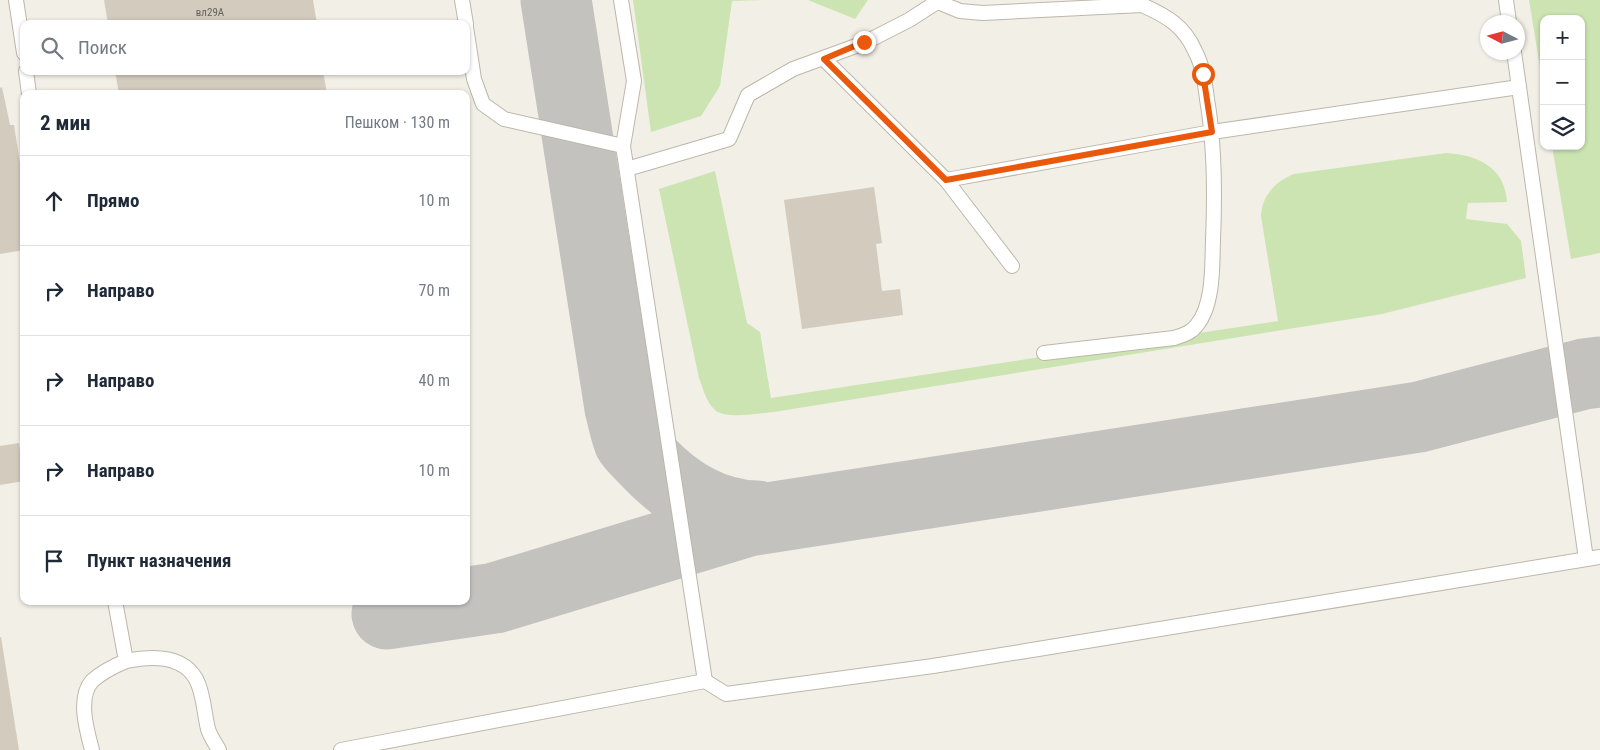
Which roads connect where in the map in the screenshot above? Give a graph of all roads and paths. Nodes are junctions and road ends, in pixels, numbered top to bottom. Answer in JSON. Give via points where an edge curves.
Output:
{"nodes":[{"id":1,"x":16,"y":0,"type":"edge"},
{"id":2,"x":462,"y":0,"type":"edge"},
{"id":3,"x":621,"y":0,"type":"edge"},
{"id":4,"x":1506,"y":0,"type":"edge"},
{"id":5,"x":935,"y":1,"type":"edge"},
{"id":6,"x":1508,"y":15,"type":"edge"},
{"id":7,"x":465,"y":20,"type":"edge"},
{"id":8,"x":20,"y":26,"type":"edge"},
{"id":9,"x":470,"y":52,"type":"edge"},
{"id":10,"x":824,"y":59,"type":"junction"},
{"id":11,"x":1515,"y":60,"type":"edge"},
{"id":12,"x":27,"y":75,"type":"edge"},
{"id":13,"x":1519,"y":87,"type":"junction"},
{"id":14,"x":29,"y":90,"type":"edge"},
{"id":15,"x":1212,"y":132,"type":"junction"},
{"id":16,"x":623,"y":146,"type":"junction"},
{"id":17,"x":627,"y":168,"type":"junction"},
{"id":18,"x":946,"y":180,"type":"junction"},
{"id":19,"x":1012,"y":266,"type":"dead end"},
{"id":20,"x":1044,"y":353,"type":"dead end"},
{"id":21,"x":1593,"y":558,"type":"edge"},
{"id":22,"x":116,"y":605,"type":"edge"},
{"id":23,"x":126,"y":660,"type":"junction"},
{"id":24,"x":706,"y":681,"type":"junction"},
{"id":25,"x":92,"y":750,"type":"edge"},
{"id":26,"x":218,"y":750,"type":"edge"},
{"id":27,"x":341,"y":750,"type":"edge"}],
"edges":[{"from":1,"to":8,"type":"lane"},
{"from":2,"to":7,"type":"lane"},
{"from":3,"to":16,"type":"lane","via":[[634,82]]},
{"from":4,"to":6,"type":"lane"},
{"from":5,"to":10,"type":"lane","via":[[909,20]]},
{"from":5,"to":15,"type":"lane","via":[[960,11],[983,13],[1142,5],[1166,16],[1185,32],[1196,52],[1203,74]]},
{"from":9,"to":16,"type":"lane","via":[[474,79],[483,104],[504,119]]},
{"from":10,"to":17,"type":"lane","via":[[793,69],[748,95],[729,139]]},
{"from":10,"to":18,"type":"lane"},
{"from":11,"to":13,"type":"lane"},
{"from":12,"to":14,"type":"lane"},
{"from":13,"to":15,"type":"lane"},
{"from":13,"to":21,"type":"lane"},
{"from":15,"to":18,"type":"lane"},
{"from":15,"to":20,"type":"lane","via":[[1215,189],[1210,293],[1197,326],[1174,338]]},
{"from":16,"to":17,"type":"lane"},
{"from":17,"to":24,"type":"lane"},
{"from":18,"to":19,"type":"lane"},
{"from":21,"to":24,"type":"lane","via":[[933,666],[726,694]]},
{"from":22,"to":23,"type":"lane"},
{"from":23,"to":25,"type":"lane","via":[[106,670],[87,691],[84,722]]},
{"from":23,"to":26,"type":"lane","via":[[158,657],[180,663],[190,670],[197,680],[209,731]]},
{"from":24,"to":27,"type":"lane"}]}
